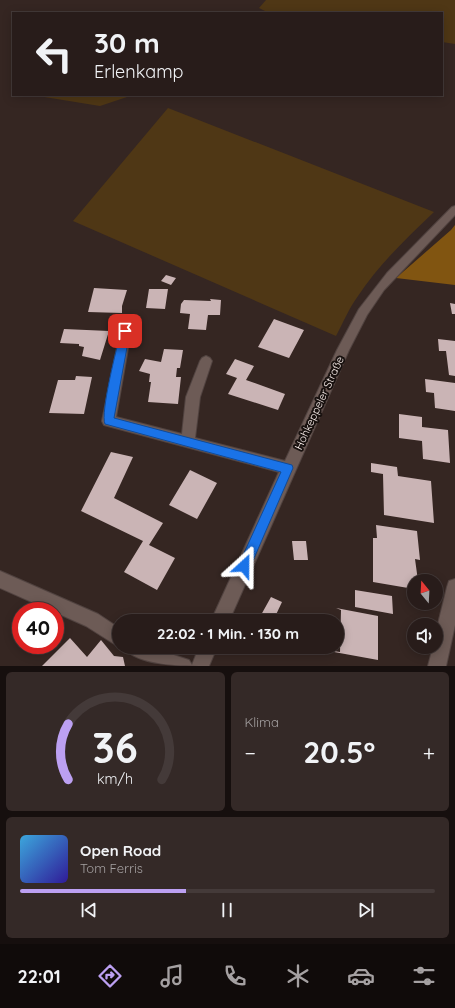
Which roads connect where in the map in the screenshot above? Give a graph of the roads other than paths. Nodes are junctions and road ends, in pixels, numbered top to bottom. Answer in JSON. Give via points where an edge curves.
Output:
{"nodes":[{"id":1,"x":455,"y":209,"type":"edge"},
{"id":2,"x":125,"y":331,"type":"dead end"},
{"id":3,"x":206,"y":361,"type":"dead end"},
{"id":4,"x":188,"y":442,"type":"junction"},
{"id":5,"x":288,"y":468,"type":"junction"},
{"id":6,"x":0,"y":579,"type":"edge"},
{"id":7,"x":455,"y":587,"type":"edge"},
{"id":8,"x":223,"y":614,"type":"edge"},
{"id":9,"x":112,"y":633,"type":"edge"},
{"id":10,"x":144,"y":654,"type":"edge"},
{"id":11,"x":205,"y":654,"type":"edge"},
{"id":12,"x":183,"y":666,"type":"edge"},
{"id":13,"x":200,"y":666,"type":"edge"},
{"id":14,"x":437,"y":666,"type":"edge"}],
"edges":[{"from":1,"to":5,"type":"street","name":"Hohkeppeler Straße","via":[[390,276],[370,302],[354,328]]},
{"from":2,"to":4,"type":"street","via":[[109,421]]},
{"from":3,"to":4,"type":"street","via":[[193,397]]},
{"from":4,"to":5,"type":"street"},
{"from":5,"to":8,"type":"street","name":"Hohkeppeler Straße"},
{"from":6,"to":9,"type":"street","via":[[92,620]]},
{"from":7,"to":14,"type":"street"},
{"from":10,"to":12,"type":"street"},
{"from":11,"to":13,"type":"street"}]}
